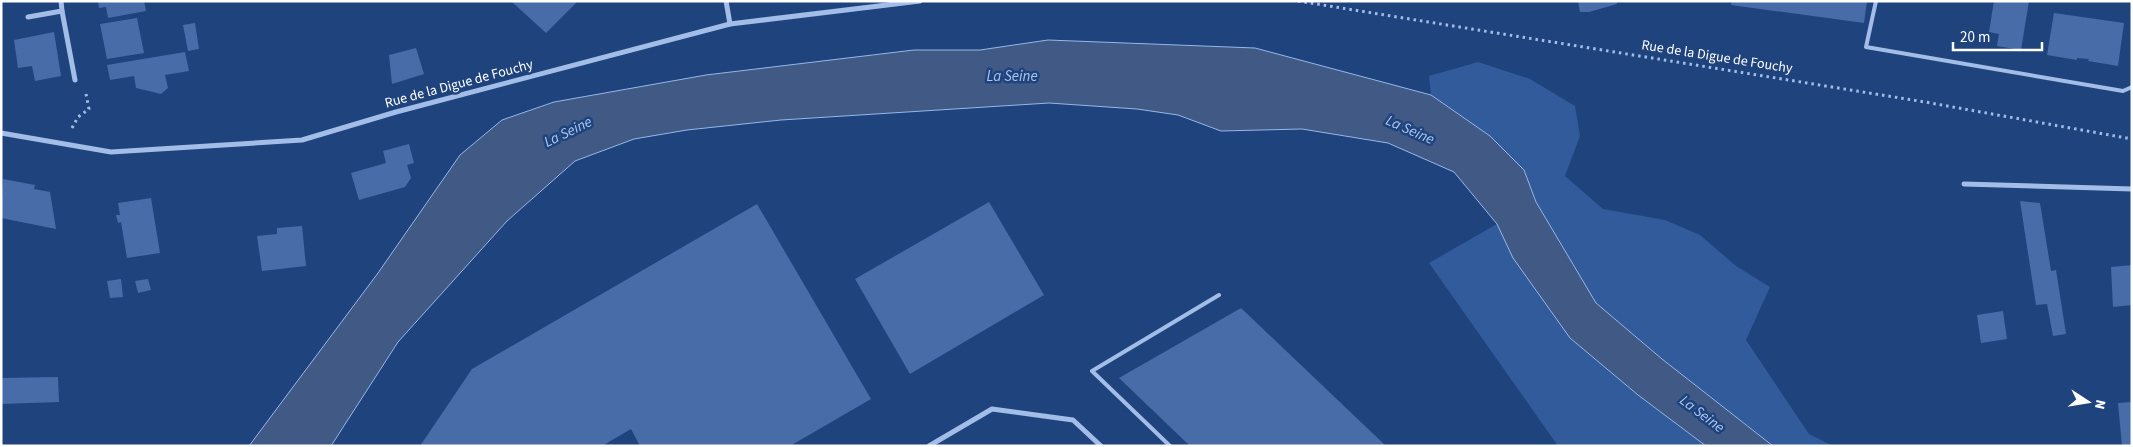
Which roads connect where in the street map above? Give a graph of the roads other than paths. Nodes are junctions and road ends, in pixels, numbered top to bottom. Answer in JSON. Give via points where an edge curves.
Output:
{"nodes":[{"id":1,"x":61,"y":1,"type":"edge"},
{"id":2,"x":726,"y":1,"type":"edge"},
{"id":3,"x":920,"y":1,"type":"edge"},
{"id":4,"x":1876,"y":1,"type":"edge"},
{"id":5,"x":62,"y":11,"type":"junction"},
{"id":6,"x":28,"y":17,"type":"dead end"},
{"id":7,"x":730,"y":24,"type":"junction"},
{"id":8,"x":75,"y":80,"type":"road end"},
{"id":9,"x":2132,"y":88,"type":"edge"},
{"id":10,"x":1,"y":133,"type":"edge"},
{"id":11,"x":1964,"y":184,"type":"dead end"},
{"id":12,"x":2132,"y":189,"type":"edge"},
{"id":13,"x":1219,"y":295,"type":"dead end"},
{"id":14,"x":929,"y":446,"type":"edge"},
{"id":15,"x":1101,"y":446,"type":"edge"},
{"id":16,"x":1170,"y":446,"type":"edge"}],
"edges":[{"from":1,"to":5,"type":"street"},
{"from":2,"to":7,"type":"street"},
{"from":3,"to":7,"type":"street","name":"Rue de la Digue de Fouchy"},
{"from":4,"to":9,"type":"lane","via":[[1866,47],[2123,91]]},
{"from":5,"to":6,"type":"street"},
{"from":5,"to":8,"type":"street"},
{"from":7,"to":10,"type":"street","name":"Rue de la Digue de Fouchy","via":[[302,140],[112,152]]},
{"from":11,"to":12,"type":"street"},
{"from":13,"to":16,"type":"lane","via":[[1092,371]]},
{"from":14,"to":15,"type":"street","via":[[992,410],[1073,420]]}]}
